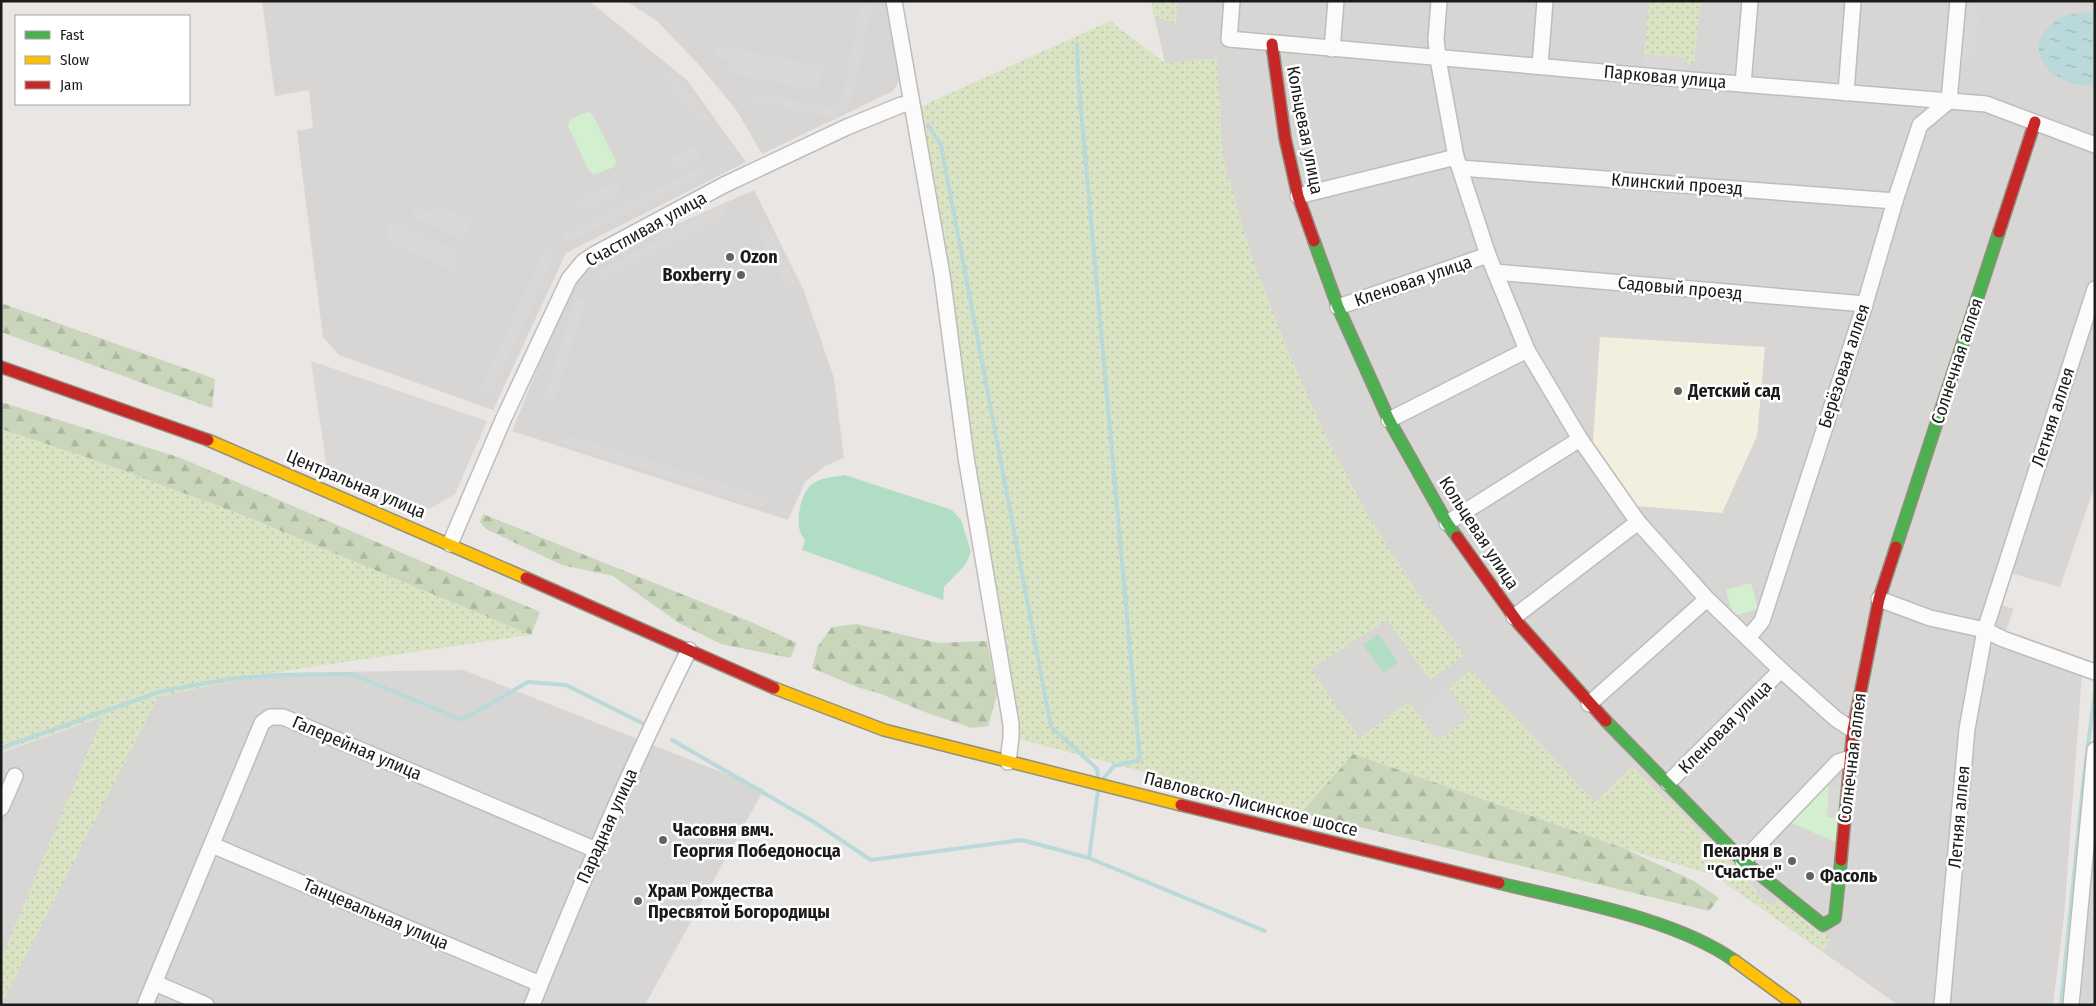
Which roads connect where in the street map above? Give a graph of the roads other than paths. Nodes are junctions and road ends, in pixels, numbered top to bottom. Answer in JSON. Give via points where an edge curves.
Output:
{"nodes":[{"id":1,"x":894,"y":1,"type":"edge"},
{"id":2,"x":1232,"y":1,"type":"edge"},
{"id":3,"x":1336,"y":1,"type":"edge"},
{"id":4,"x":1439,"y":1,"type":"edge"},
{"id":5,"x":1545,"y":1,"type":"edge"},
{"id":6,"x":1750,"y":1,"type":"edge"},
{"id":7,"x":1853,"y":1,"type":"edge"},
{"id":8,"x":1958,"y":1,"type":"edge"},
{"id":9,"x":1272,"y":44,"type":"junction"},
{"id":10,"x":1332,"y":49,"type":"junction"},
{"id":11,"x":1438,"y":59,"type":"junction"},
{"id":12,"x":1540,"y":66,"type":"junction"},
{"id":13,"x":1743,"y":84,"type":"junction"},
{"id":14,"x":1846,"y":92,"type":"junction"},
{"id":15,"x":1949,"y":101,"type":"junction"},
{"id":16,"x":911,"y":103,"type":"junction"},
{"id":17,"x":2035,"y":122,"type":"junction"},
{"id":18,"x":2095,"y":145,"type":"edge"},
{"id":19,"x":1458,"y":162,"type":"junction"},
{"id":20,"x":1298,"y":196,"type":"junction"},
{"id":21,"x":1894,"y":201,"type":"junction"},
{"id":22,"x":1488,"y":255,"type":"junction"},
{"id":23,"x":1495,"y":272,"type":"junction"},
{"id":24,"x":2095,"y":289,"type":"edge"},
{"id":25,"x":1865,"y":304,"type":"junction"},
{"id":26,"x":1338,"y":307,"type":"junction"},
{"id":27,"x":1527,"y":350,"type":"junction"},
{"id":28,"x":1,"y":367,"type":"edge"},
{"id":29,"x":1389,"y":420,"type":"junction"},
{"id":30,"x":1580,"y":438,"type":"junction"},
{"id":31,"x":1638,"y":522,"type":"junction"},
{"id":32,"x":1447,"y":523,"type":"junction"},
{"id":33,"x":450,"y":544,"type":"junction"},
{"id":34,"x":1707,"y":599,"type":"junction"},
{"id":35,"x":1879,"y":599,"type":"junction"},
{"id":36,"x":1514,"y":617,"type":"junction"},
{"id":37,"x":1984,"y":630,"type":"junction"},
{"id":38,"x":1748,"y":638,"type":"junction"},
{"id":39,"x":689,"y":650,"type":"junction"},
{"id":40,"x":1782,"y":670,"type":"junction"},
{"id":41,"x":2095,"y":672,"type":"edge"},
{"id":42,"x":1589,"y":704,"type":"junction"},
{"id":43,"x":1853,"y":730,"type":"junction"},
{"id":44,"x":2095,"y":750,"type":"edge"},
{"id":45,"x":1851,"y":758,"type":"junction"},
{"id":46,"x":1008,"y":762,"type":"junction"},
{"id":47,"x":15,"y":776,"type":"dead end"},
{"id":48,"x":1668,"y":783,"type":"junction"},
{"id":49,"x":1,"y":808,"type":"edge"},
{"id":50,"x":212,"y":845,"type":"junction"},
{"id":51,"x":596,"y":850,"type":"junction"},
{"id":52,"x":1743,"y":861,"type":"junction"},
{"id":53,"x":2088,"y":883,"type":"edge"},
{"id":54,"x":1835,"y":918,"type":"joint"},
{"id":55,"x":155,"y":983,"type":"junction"},
{"id":56,"x":540,"y":984,"type":"junction"},
{"id":57,"x":145,"y":1005,"type":"edge"},
{"id":58,"x":206,"y":1005,"type":"edge"},
{"id":59,"x":532,"y":1005,"type":"edge"},
{"id":60,"x":1795,"y":1005,"type":"edge"},
{"id":61,"x":1942,"y":1005,"type":"edge"},
{"id":62,"x":2070,"y":1005,"type":"edge"}],
"edges":[{"from":1,"to":16,"type":"street"},
{"from":2,"to":9,"type":"street","name":"Парковая улица","via":[[1229,40]]},
{"from":3,"to":10,"type":"street"},
{"from":4,"to":11,"type":"street","name":"Кленовая улица"},
{"from":5,"to":12,"type":"street"},
{"from":6,"to":13,"type":"street"},
{"from":7,"to":14,"type":"street"},
{"from":8,"to":15,"type":"street"},
{"from":9,"to":10,"type":"street","name":"Парковая улица"},
{"from":9,"to":20,"type":"street","name":"Кольцевая улица","via":[[1285,138]]},
{"from":10,"to":11,"type":"street","name":"Парковая улица"},
{"from":11,"to":12,"type":"street","name":"Парковая улица"},
{"from":11,"to":19,"type":"street","name":"Кленовая улица"},
{"from":12,"to":13,"type":"street","name":"Парковая улица"},
{"from":13,"to":14,"type":"street","name":"Парковая улица"},
{"from":14,"to":15,"type":"street","name":"Парковая улица"},
{"from":15,"to":17,"type":"street","name":"Парковая улица","via":[[1986,104]]},
{"from":15,"to":21,"type":"street","name":"Берёзовая аллея","via":[[1920,125]]},
{"from":16,"to":33,"type":"street","name":"Счастливая улица","via":[[847,127],[746,175],[583,262],[569,279],[499,428]]},
{"from":16,"to":46,"type":"street","via":[[942,275],[966,457],[1011,724]]},
{"from":17,"to":18,"type":"street","name":"Парковая улица"},
{"from":17,"to":35,"type":"street","name":"Солнечная аллея"},
{"from":19,"to":20,"type":"street"},
{"from":19,"to":21,"type":"street","name":"Клинский проезд"},
{"from":19,"to":22,"type":"street","name":"Кленовая улица"},
{"from":20,"to":26,"type":"street","name":"Кольцевая улица"},
{"from":21,"to":25,"type":"street","name":"Берёзовая аллея"},
{"from":22,"to":23,"type":"street","name":"Кленовая улица"},
{"from":22,"to":26,"type":"street","name":"Кленовая улица"},
{"from":23,"to":25,"type":"street","name":"Садовый проезд"},
{"from":23,"to":27,"type":"street","name":"Кленовая улица"},
{"from":24,"to":37,"type":"street","name":"Летняя аллея"},
{"from":25,"to":38,"type":"street","name":"Берёзовая аллея","via":[[1762,621]]},
{"from":26,"to":29,"type":"street","name":"Кольцевая улица"},
{"from":27,"to":29,"type":"street"},
{"from":27,"to":30,"type":"street","name":"Кленовая улица"},
{"from":28,"to":33,"type":"street","name":"Центральная улица","via":[[216,443]]},
{"from":29,"to":32,"type":"street","name":"Кольцевая улица"},
{"from":30,"to":31,"type":"street","name":"Кленовая улица"},
{"from":30,"to":32,"type":"street"},
{"from":31,"to":34,"type":"street","name":"Кленовая улица"},
{"from":31,"to":36,"type":"street"},
{"from":32,"to":36,"type":"street","name":"Кольцевая улица"},
{"from":33,"to":39,"type":"street","name":"Центральная улица"},
{"from":34,"to":38,"type":"street","name":"Кленовая улица"},
{"from":34,"to":42,"type":"street"},
{"from":35,"to":37,"type":"street","via":[[1930,618]]},
{"from":35,"to":43,"type":"street","name":"Солнечная аллея"},
{"from":36,"to":42,"type":"street","name":"Кольцевая улица"},
{"from":37,"to":41,"type":"street"},
{"from":37,"to":61,"type":"street","name":"Летняя аллея","via":[[1967,730]]},
{"from":38,"to":40,"type":"street","name":"Кленовая улица"},
{"from":39,"to":46,"type":"street","name":"Павловско-Лисинское шоссе","via":[[776,689],[884,730]]},
{"from":39,"to":51,"type":"street","name":"Парадная улица","via":[[648,732]]},
{"from":40,"to":43,"type":"street","name":"Кленовая улица","via":[[1836,719]]},
{"from":40,"to":48,"type":"street","name":"Кленовая улица"},
{"from":42,"to":48,"type":"street","name":"Кольцевая улица"},
{"from":43,"to":45,"type":"street","name":"Солнечная аллея"},
{"from":44,"to":53,"type":"street"},
{"from":45,"to":52,"type":"street","via":[[1838,762]]},
{"from":45,"to":54,"type":"street","name":"Солнечная аллея"},
{"from":46,"to":60,"type":"street","name":"Павловско-Лисинское шоссе","via":[[1621,913],[1674,930],[1722,952]]},
{"from":47,"to":49,"type":"street"},
{"from":48,"to":52,"type":"street","name":"Кольцевая улица"},
{"from":50,"to":51,"type":"street","name":"Галерейная улица","via":[[262,723],[275,716]]},
{"from":50,"to":55,"type":"street","name":"Галерейная улица"},
{"from":50,"to":56,"type":"street","name":"Танцевальная улица"},
{"from":51,"to":56,"type":"street","name":"Парадная улица"},
{"from":52,"to":54,"type":"street","name":"Кольцевая улица","via":[[1823,925]]},
{"from":53,"to":62,"type":"street"},
{"from":55,"to":57,"type":"street","name":"Галерейная улица"},
{"from":55,"to":58,"type":"street"},
{"from":56,"to":59,"type":"street","name":"Парадная улица"}]}
